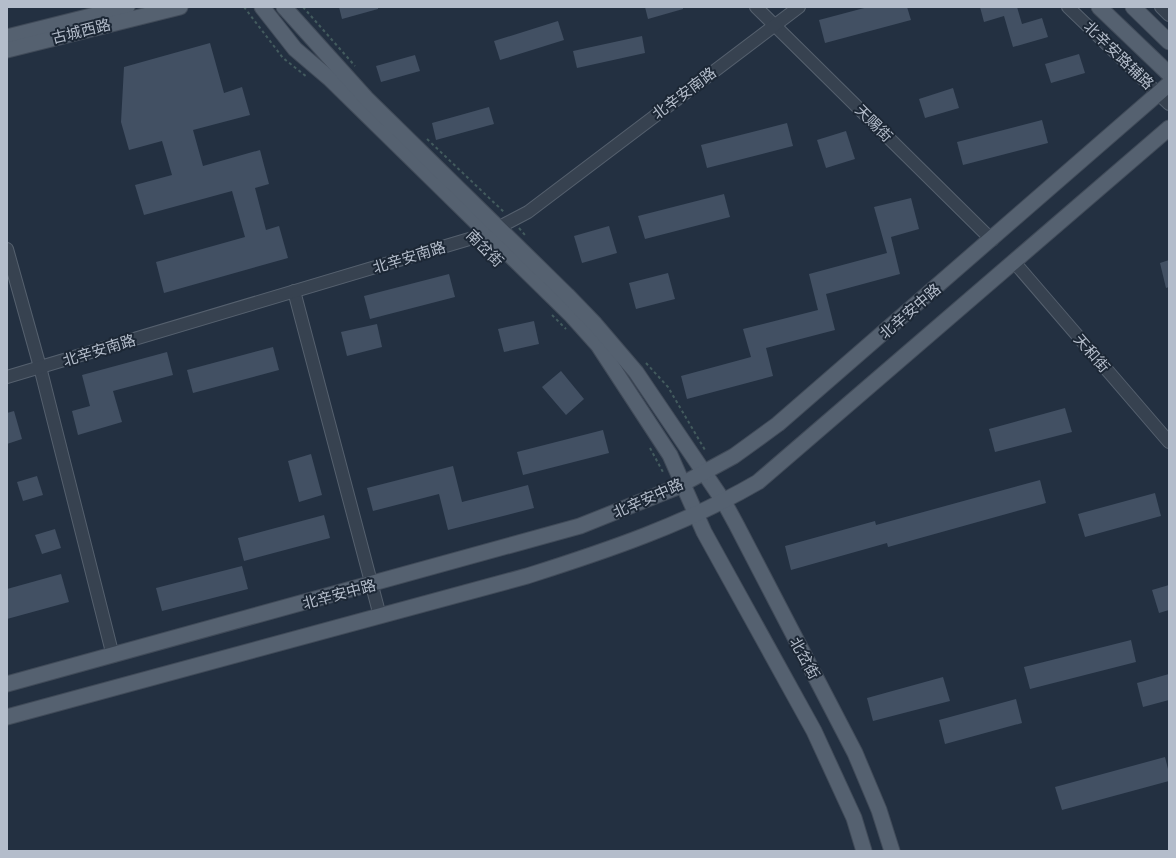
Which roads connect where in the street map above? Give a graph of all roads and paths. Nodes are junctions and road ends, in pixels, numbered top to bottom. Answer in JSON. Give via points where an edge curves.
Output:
{"nodes":[{"id":1,"x":127,"y":7,"type":"edge"},
{"id":2,"x":180,"y":7,"type":"edge"},
{"id":3,"x":244,"y":7,"type":"edge"},
{"id":4,"x":262,"y":7,"type":"edge"},
{"id":5,"x":284,"y":7,"type":"edge"},
{"id":6,"x":756,"y":7,"type":"edge"},
{"id":7,"x":799,"y":7,"type":"edge"},
{"id":8,"x":1068,"y":7,"type":"edge"},
{"id":9,"x":1099,"y":7,"type":"edge"},
{"id":10,"x":1133,"y":7,"type":"edge"},
{"id":11,"x":1161,"y":7,"type":"edge"},
{"id":12,"x":1169,"y":15,"type":"edge"},
{"id":13,"x":775,"y":25,"type":"junction"},
{"id":14,"x":7,"y":37,"type":"edge"},
{"id":15,"x":1169,"y":42,"type":"edge"},
{"id":16,"x":7,"y":50,"type":"edge"},
{"id":17,"x":1169,"y":74,"type":"edge"},
{"id":18,"x":308,"y":77,"type":"dead end"},
{"id":19,"x":1164,"y":89,"type":"edge"},
{"id":20,"x":1169,"y":104,"type":"edge"},
{"id":21,"x":1169,"y":128,"type":"edge"},
{"id":22,"x":493,"y":231,"type":"junction"},
{"id":23,"x":992,"y":240,"type":"junction"},
{"id":24,"x":7,"y":249,"type":"edge"},
{"id":25,"x":1014,"y":263,"type":"junction"},
{"id":26,"x":294,"y":291,"type":"junction"},
{"id":27,"x":548,"y":311,"type":"dead end"},
{"id":28,"x":570,"y":333,"type":"dead end"},
{"id":29,"x":40,"y":367,"type":"junction"},
{"id":30,"x":7,"y":376,"type":"edge"},
{"id":31,"x":1169,"y":442,"type":"edge"},
{"id":32,"x":648,"y":444,"type":"dead end"},
{"id":33,"x":703,"y":472,"type":"junction"},
{"id":34,"x":678,"y":486,"type":"junction"},
{"id":35,"x":724,"y":502,"type":"junction"},
{"id":36,"x":697,"y":513,"type":"junction"},
{"id":37,"x":372,"y":585,"type":"junction"},
{"id":38,"x":380,"y":616,"type":"junction"},
{"id":39,"x":113,"y":656,"type":"junction"},
{"id":40,"x":7,"y":684,"type":"edge"},
{"id":41,"x":7,"y":718,"type":"edge"},
{"id":42,"x":864,"y":851,"type":"edge"},
{"id":43,"x":892,"y":851,"type":"edge"}],
"edges":[{"from":1,"to":14,"type":"main road","name":"古城西路"},
{"from":2,"to":16,"type":"main road","name":"古城西路"},
{"from":3,"to":18,"type":"path","via":[[283,58]]},
{"from":4,"to":22,"type":"main road","name":"南岔街","via":[[295,49]]},
{"from":5,"to":22,"type":"main road","name":"南岔街","via":[[366,98]]},
{"from":6,"to":13,"type":"street","name":"天赐街"},
{"from":7,"to":13,"type":"street","name":"北辛安南路"},
{"from":8,"to":19,"type":"street","name":"北辛安路辅路"},
{"from":9,"to":17,"type":"main road"},
{"from":10,"to":15,"type":"main road"},
{"from":11,"to":12,"type":"street"},
{"from":13,"to":22,"type":"street","name":"北辛安南路","via":[[528,212]]},
{"from":13,"to":23,"type":"street","name":"天赐街"},
{"from":19,"to":20,"type":"street","name":"北辛安路辅路"},
{"from":19,"to":23,"type":"main road","name":"北辛安中路"},
{"from":21,"to":25,"type":"main road","name":"北辛安中路"},
{"from":22,"to":26,"type":"street","name":"北辛安南路"},
{"from":22,"to":33,"type":"main road","name":"南岔街","via":[[595,324],[631,366]]},
{"from":22,"to":34,"type":"main road","name":"南岔街","via":[[598,345],[670,455]]},
{"from":23,"to":33,"type":"main road","name":"北辛安中路","via":[[778,424],[734,456]]},
{"from":24,"to":29,"type":"street"},
{"from":25,"to":31,"type":"street","name":"天和街"},
{"from":25,"to":35,"type":"main road","name":"北辛安中路","via":[[758,482]]},
{"from":26,"to":29,"type":"street","name":"北辛安南路"},
{"from":26,"to":37,"type":"street"},
{"from":27,"to":28,"type":"path"},
{"from":29,"to":30,"type":"street","name":"北辛安南路"},
{"from":29,"to":39,"type":"street"},
{"from":32,"to":34,"type":"path","via":[[660,468]]},
{"from":33,"to":34,"type":"main road","name":"北辛安中路"},
{"from":33,"to":35,"type":"main road","name":"北岔街"},
{"from":34,"to":36,"type":"main road","name":"北岔街"},
{"from":34,"to":37,"type":"main road","name":"北辛安中路","via":[[580,526]]},
{"from":35,"to":36,"type":"main road","name":"北辛安中路"},
{"from":35,"to":43,"type":"main road","name":"北岔街","via":[[855,753],[879,810]]},
{"from":36,"to":38,"type":"main road","name":"北辛安中路","via":[[599,554]]},
{"from":36,"to":42,"type":"main road","name":"北岔街","via":[[704,532],[814,731],[854,818]]},
{"from":37,"to":38,"type":"street"},
{"from":37,"to":39,"type":"main road","name":"北辛安中路"},
{"from":38,"to":41,"type":"main road","name":"北辛安中路"},
{"from":39,"to":40,"type":"main road","name":"北辛安中路"}]}
